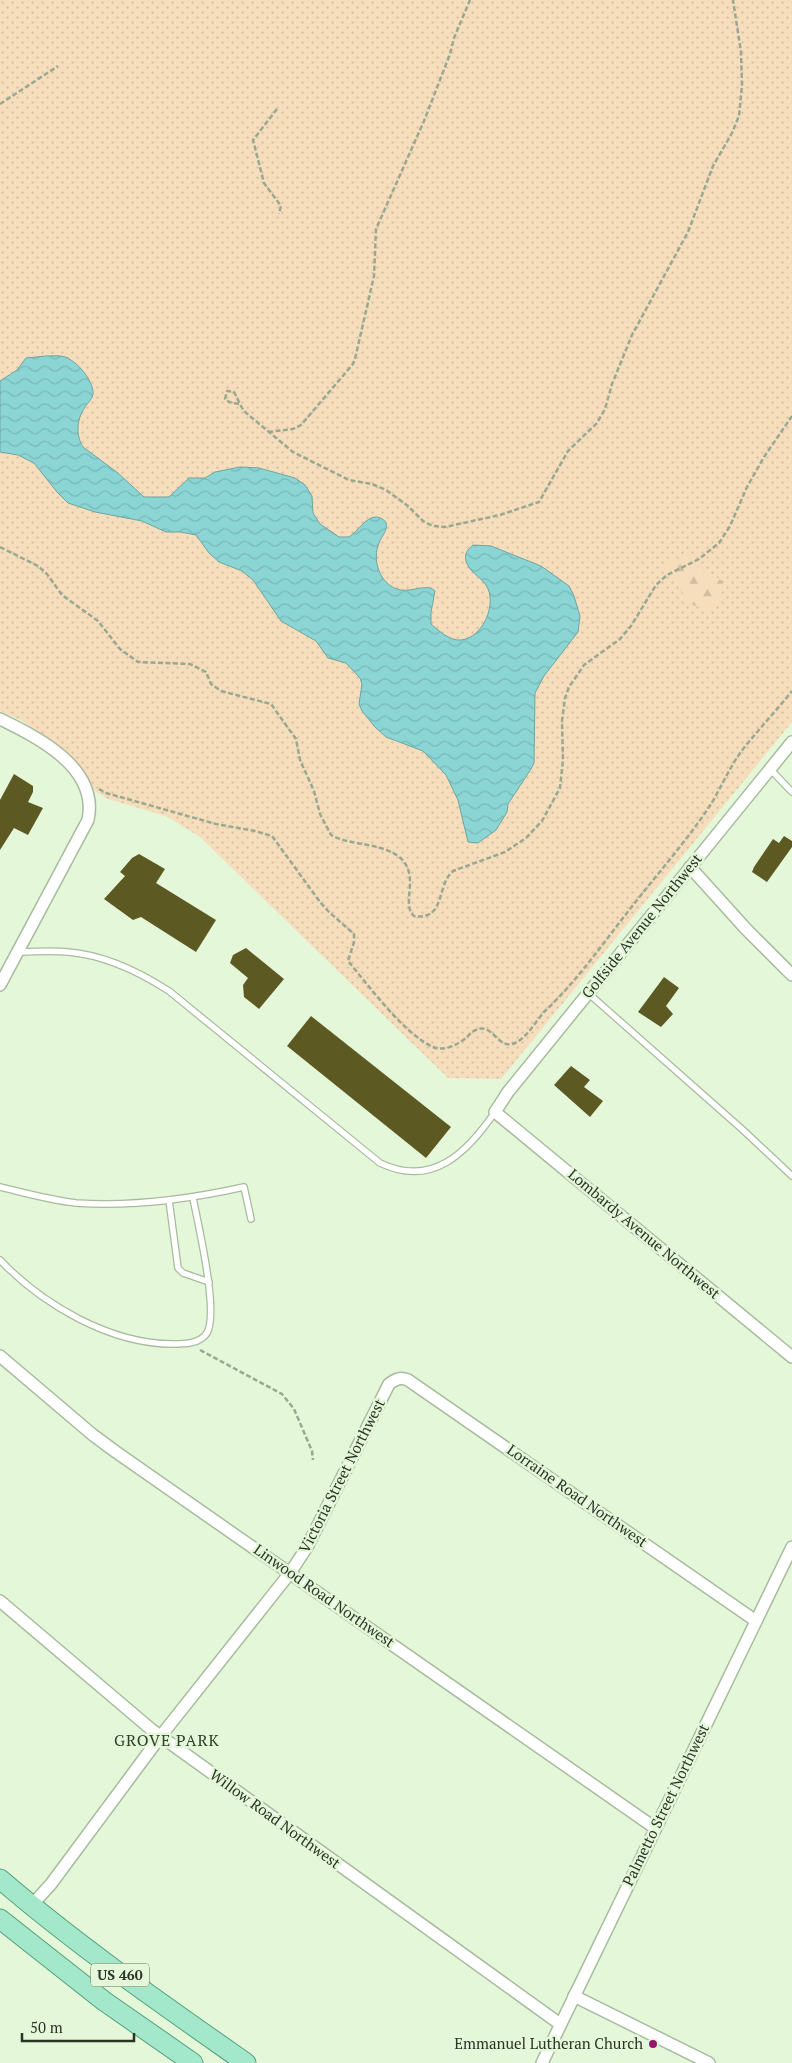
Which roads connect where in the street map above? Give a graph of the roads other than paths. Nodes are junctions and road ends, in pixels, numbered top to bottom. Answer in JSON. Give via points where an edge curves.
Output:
{"nodes":[{"id":1,"x":0,"y":718,"type":"edge"},
{"id":2,"x":792,"y":742,"type":"edge"},
{"id":3,"x":770,"y":769,"type":"junction"},
{"id":4,"x":792,"y":792,"type":"edge"},
{"id":5,"x":690,"y":867,"type":"junction"},
{"id":6,"x":17,"y":952,"type":"junction"},
{"id":7,"x":792,"y":976,"type":"edge"},
{"id":8,"x":0,"y":985,"type":"edge"},
{"id":9,"x":588,"y":993,"type":"junction"},
{"id":10,"x":495,"y":1112,"type":"junction"},
{"id":11,"x":792,"y":1176,"type":"edge"},
{"id":12,"x":0,"y":1187,"type":"edge"},
{"id":13,"x":193,"y":1198,"type":"junction"},
{"id":14,"x":169,"y":1200,"type":"junction"},
{"id":15,"x":251,"y":1219,"type":"dead end"},
{"id":16,"x":0,"y":1260,"type":"edge"},
{"id":17,"x":209,"y":1282,"type":"junction"},
{"id":18,"x":0,"y":1356,"type":"edge"},
{"id":19,"x":792,"y":1357,"type":"edge"},
{"id":20,"x":396,"y":1379,"type":"joint"},
{"id":21,"x":792,"y":1547,"type":"edge"},
{"id":22,"x":290,"y":1573,"type":"junction"},
{"id":23,"x":0,"y":1601,"type":"edge"},
{"id":24,"x":756,"y":1621,"type":"junction"},
{"id":25,"x":160,"y":1736,"type":"junction"},
{"id":26,"x":655,"y":1828,"type":"junction"},
{"id":27,"x":0,"y":1879,"type":"edge"},
{"id":28,"x":31,"y":1906,"type":"junction"},
{"id":29,"x":0,"y":1919,"type":"edge"},
{"id":30,"x":574,"y":1996,"type":"junction"},
{"id":31,"x":560,"y":2024,"type":"junction"},
{"id":32,"x":193,"y":2063,"type":"edge"},
{"id":33,"x":246,"y":2063,"type":"edge"},
{"id":34,"x":542,"y":2063,"type":"edge"},
{"id":35,"x":709,"y":2063,"type":"edge"}],
"edges":[{"from":1,"to":6,"type":"street","via":[[30,734],[66,761],[86,786],[90,798],[88,820]]},
{"from":2,"to":3,"type":"street","name":"Golfside Avenue Northwest"},
{"from":3,"to":4,"type":"lane"},
{"from":3,"to":5,"type":"street","name":"Golfside Avenue Northwest"},
{"from":5,"to":7,"type":"street"},
{"from":5,"to":9,"type":"street","name":"Golfside Avenue Northwest"},
{"from":6,"to":8,"type":"street"},
{"from":6,"to":10,"type":"lane","via":[[66,951],[92,955],[148,978],[169,991],[380,1163],[394,1170],[416,1172],[438,1168],[473,1141]]},
{"from":9,"to":10,"type":"street","name":"Golfside Avenue Northwest"},
{"from":9,"to":11,"type":"lane"},
{"from":10,"to":19,"type":"street","name":"Lombardy Avenue Northwest"},
{"from":12,"to":14,"type":"lane","via":[[76,1203]]},
{"from":13,"to":14,"type":"lane"},
{"from":13,"to":15,"type":"lane","via":[[244,1187]]},
{"from":13,"to":17,"type":"lane"},
{"from":14,"to":17,"type":"lane","via":[[178,1268]]},
{"from":16,"to":17,"type":"lane","via":[[38,1292],[81,1320],[105,1332],[156,1344],[188,1344],[202,1338],[208,1331]]},
{"from":18,"to":22,"type":"street","name":"Linwood Road Northwest","via":[[93,1435]]},
{"from":20,"to":22,"type":"street","name":"Victoria Street Northwest","via":[[389,1384],[307,1547]]},
{"from":20,"to":24,"type":"street","name":"Lorraine Road Northwest","via":[[408,1380]]},
{"from":21,"to":24,"type":"street","name":"Palmetto Street Northwest"},
{"from":22,"to":25,"type":"street","name":"Victoria Street Northwest"},
{"from":22,"to":26,"type":"street","name":"Linwood Road Northwest"},
{"from":23,"to":25,"type":"street","name":"Willow Road Northwest"},
{"from":24,"to":26,"type":"street","name":"Palmetto Street Northwest"},
{"from":25,"to":28,"type":"street","name":"Victoria Street Northwest","via":[[51,1884]]},
{"from":25,"to":31,"type":"street","name":"Willow Road Northwest"},
{"from":26,"to":30,"type":"street","name":"Palmetto Street Northwest"},
{"from":27,"to":28,"type":"main road","number":"US 460"},
{"from":28,"to":33,"type":"main road","number":"US 460","via":[[117,1973]]},
{"from":29,"to":32,"type":"main road","number":"US 460","via":[[96,1995]]},
{"from":30,"to":31,"type":"street","name":"Palmetto Street Northwest"},
{"from":30,"to":35,"type":"street"},
{"from":31,"to":34,"type":"street","name":"Palmetto Street Northwest"}]}
